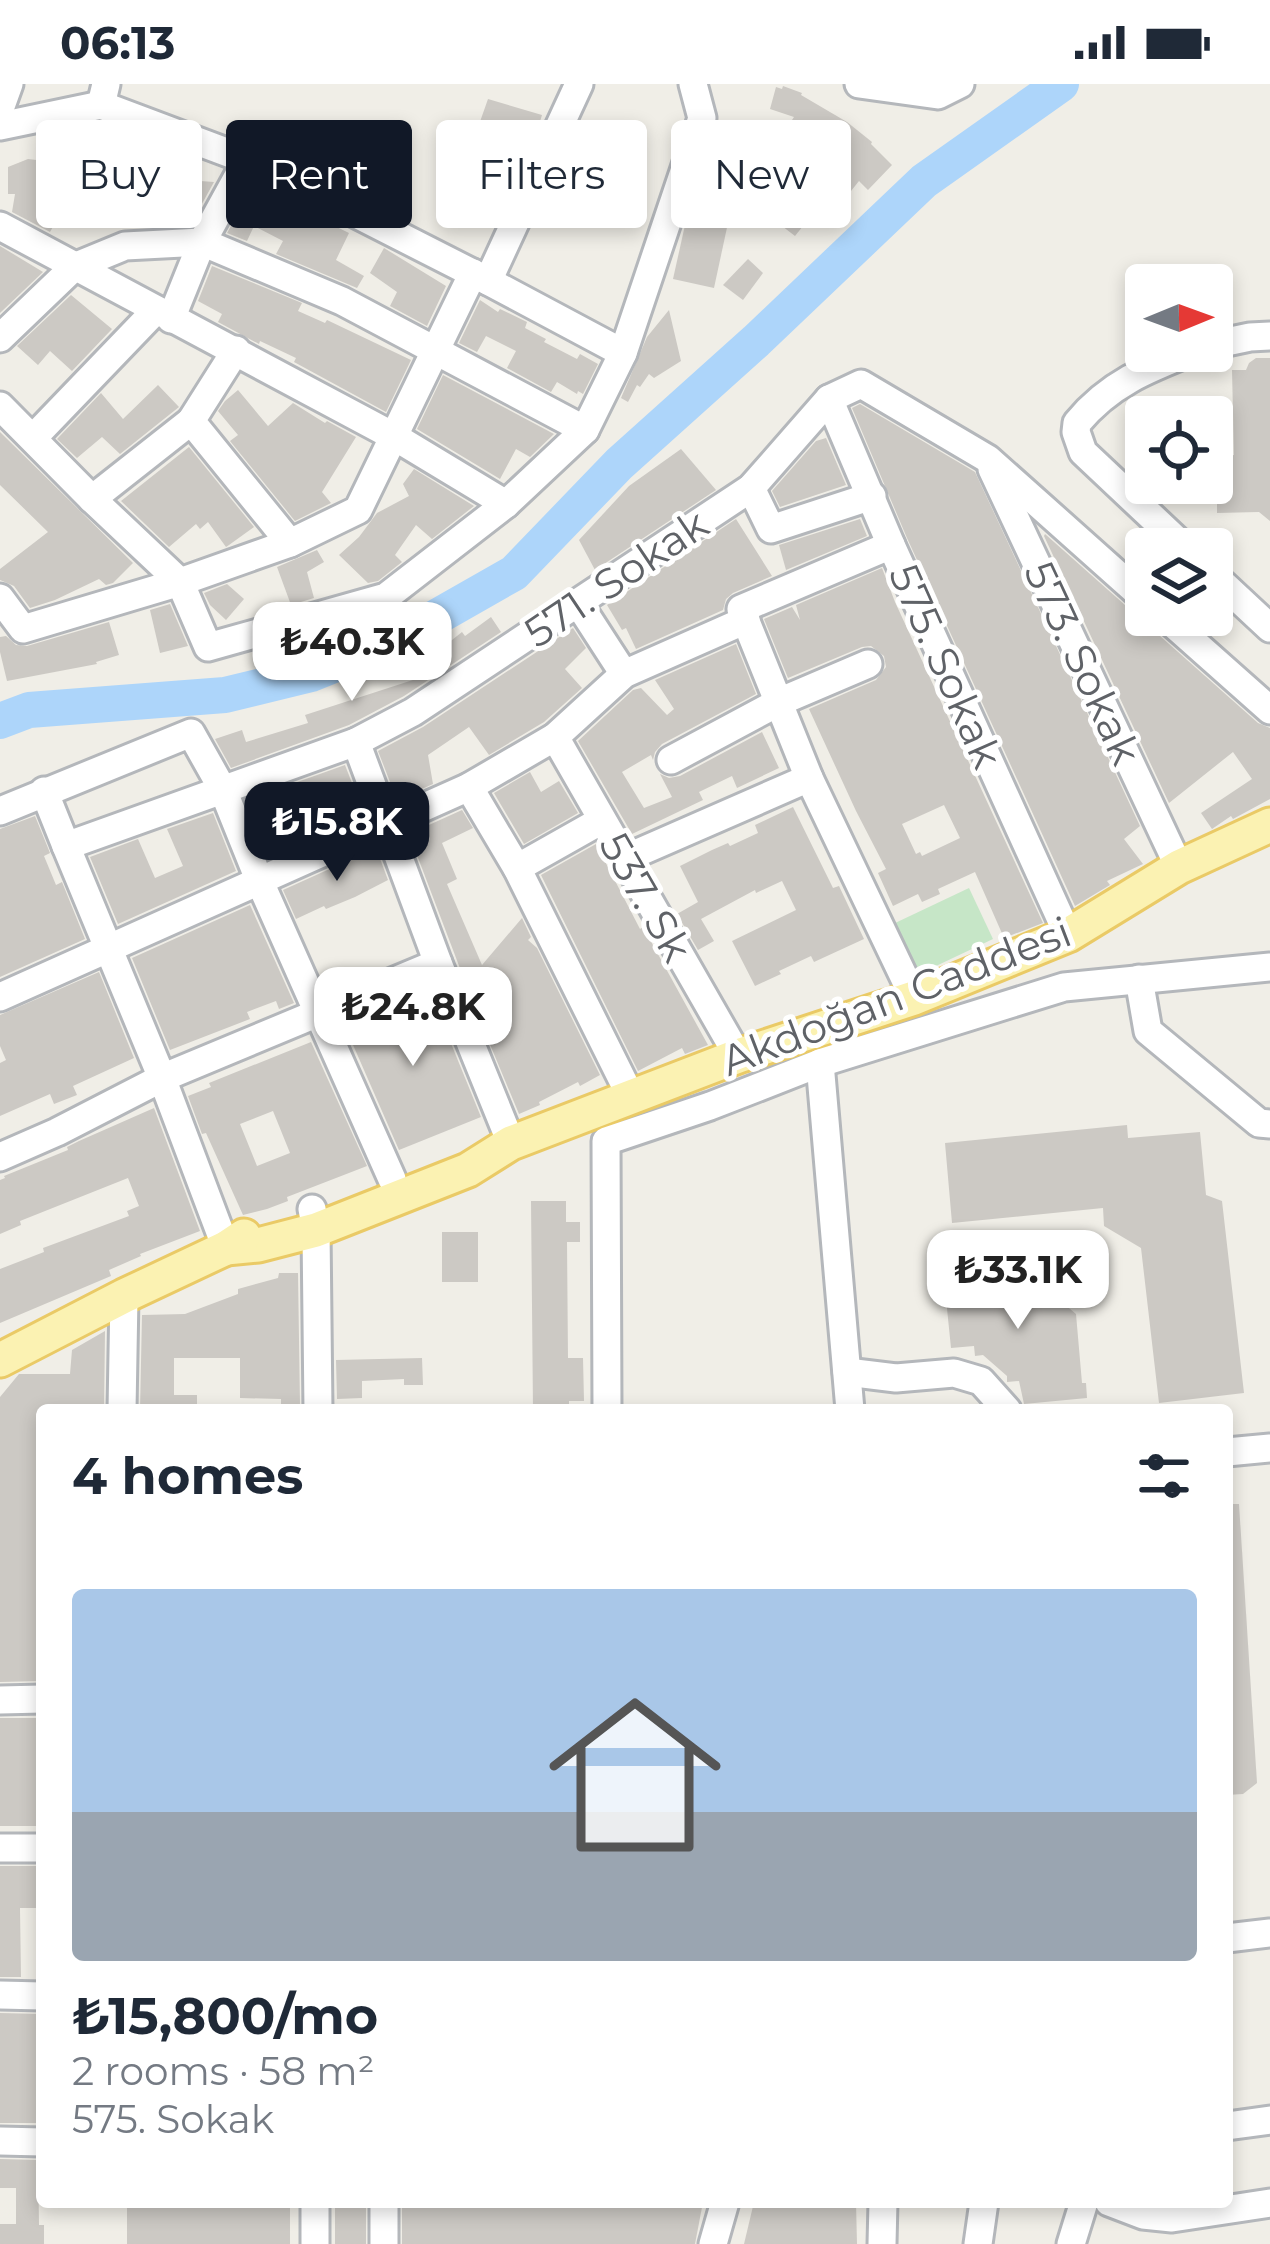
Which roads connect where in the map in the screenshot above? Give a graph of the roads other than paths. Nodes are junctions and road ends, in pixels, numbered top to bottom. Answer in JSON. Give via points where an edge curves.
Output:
{"nodes":[{"id":1,"x":9,"y":84,"type":"edge"},
{"id":2,"x":579,"y":84,"type":"edge"},
{"id":3,"x":693,"y":84,"type":"edge"},
{"id":4,"x":871,"y":85,"type":"edge"},
{"id":5,"x":944,"y":88,"type":"edge"},
{"id":6,"x":104,"y":94,"type":"edge"},
{"id":7,"x":0,"y":109,"type":"edge"},
{"id":8,"x":0,"y":126,"type":"edge"},
{"id":9,"x":226,"y":150,"type":"edge"},
{"id":10,"x":226,"y":199,"type":"edge"},
{"id":11,"x":0,"y":226,"type":"edge"},
{"id":12,"x":383,"y":228,"type":"edge"},
{"id":13,"x":202,"y":242,"type":"junction"},
{"id":14,"x":74,"y":267,"type":"junction"},
{"id":15,"x":480,"y":277,"type":"junction"},
{"id":16,"x":164,"y":315,"type":"junction"},
{"id":17,"x":1270,"y":336,"type":"edge"},
{"id":18,"x":0,"y":338,"type":"edge"},
{"id":19,"x":1233,"y":341,"type":"edge"},
{"id":20,"x":236,"y":350,"type":"junction"},
{"id":21,"x":437,"y":350,"type":"junction"},
{"id":22,"x":623,"y":353,"type":"junction"},
{"id":23,"x":1145,"y":372,"type":"edge"},
{"id":24,"x":829,"y":399,"type":"junction"},
{"id":25,"x":0,"y":406,"type":"edge"},
{"id":26,"x":191,"y":421,"type":"junction"},
{"id":27,"x":585,"y":430,"type":"junction"},
{"id":28,"x":395,"y":437,"type":"junction"},
{"id":29,"x":33,"y":438,"type":"junction"},
{"id":30,"x":988,"y":459,"type":"junction"},
{"id":31,"x":751,"y":488,"type":"junction"},
{"id":32,"x":872,"y":496,"type":"junction"},
{"id":33,"x":92,"y":500,"type":"junction"},
{"id":34,"x":506,"y":504,"type":"junction"},
{"id":35,"x":1164,"y":528,"type":"edge"},
{"id":36,"x":290,"y":543,"type":"junction"},
{"id":37,"x":891,"y":545,"type":"junction"},
{"id":38,"x":1125,"y":581,"type":"edge"},
{"id":39,"x":180,"y":582,"type":"junction"},
{"id":40,"x":1233,"y":594,"type":"edge"},
{"id":41,"x":0,"y":598,"type":"edge"},
{"id":42,"x":578,"y":603,"type":"junction"},
{"id":43,"x":744,"y":615,"type":"junction"},
{"id":44,"x":1270,"y":628,"type":"edge"},
{"id":45,"x":12,"y":632,"type":"edge"},
{"id":46,"x":1187,"y":636,"type":"edge"},
{"id":47,"x":868,"y":664,"type":"dead end"},
{"id":48,"x":624,"y":674,"type":"junction"},
{"id":49,"x":779,"y":703,"type":"junction"},
{"id":50,"x":1270,"y":710,"type":"edge"},
{"id":51,"x":555,"y":736,"type":"junction"},
{"id":52,"x":356,"y":742,"type":"junction"},
{"id":53,"x":671,"y":760,"type":"dead end"},
{"id":54,"x":809,"y":778,"type":"junction"},
{"id":55,"x":469,"y":787,"type":"junction"},
{"id":56,"x":223,"y":790,"type":"junction"},
{"id":57,"x":44,"y":791,"type":"junction"},
{"id":58,"x":0,"y":811,"type":"edge"},
{"id":59,"x":602,"y":820,"type":"junction"},
{"id":60,"x":387,"y":824,"type":"junction"},
{"id":61,"x":1270,"y":825,"type":"edge"},
{"id":62,"x":66,"y":845,"type":"junction"},
{"id":63,"x":626,"y":858,"type":"junction"},
{"id":64,"x":1179,"y":867,"type":"junction"},
{"id":65,"x":517,"y":868,"type":"junction"},
{"id":66,"x":260,"y":882,"type":"junction"},
{"id":67,"x":1068,"y":935,"type":"junction"},
{"id":68,"x":108,"y":950,"type":"junction"},
{"id":69,"x":438,"y":964,"type":"junction"},
{"id":70,"x":1270,"y":967,"type":"edge"},
{"id":71,"x":1139,"y":980,"type":"junction"},
{"id":72,"x":0,"y":997,"type":"edge"},
{"id":73,"x":914,"y":998,"type":"junction"},
{"id":74,"x":320,"y":1014,"type":"junction"},
{"id":75,"x":738,"y":1056,"type":"junction"},
{"id":76,"x":820,"y":1063,"type":"junction"},
{"id":77,"x":162,"y":1078,"type":"junction"},
{"id":78,"x":631,"y":1097,"type":"junction"},
{"id":79,"x":1270,"y":1124,"type":"edge"},
{"id":80,"x":511,"y":1143,"type":"junction"},
{"id":81,"x":0,"y":1157,"type":"edge"},
{"id":82,"x":392,"y":1179,"type":"junction"},
{"id":83,"x":314,"y":1219,"type":"junction"},
{"id":84,"x":226,"y":1248,"type":"junction"},
{"id":85,"x":124,"y":1296,"type":"junction"},
{"id":86,"x":0,"y":1360,"type":"edge"},
{"id":87,"x":847,"y":1372,"type":"junction"},
{"id":88,"x":0,"y":1381,"type":"edge"},
{"id":89,"x":122,"y":1404,"type":"edge"},
{"id":90,"x":318,"y":1404,"type":"edge"},
{"id":91,"x":607,"y":1404,"type":"edge"},
{"id":92,"x":850,"y":1404,"type":"edge"},
{"id":93,"x":1002,"y":1404,"type":"edge"},
{"id":94,"x":1270,"y":1448,"type":"edge"},
{"id":95,"x":1233,"y":1451,"type":"edge"},
{"id":96,"x":36,"y":1699,"type":"edge"},
{"id":97,"x":0,"y":1700,"type":"edge"},
{"id":98,"x":0,"y":1848,"type":"edge"},
{"id":99,"x":36,"y":1848,"type":"edge"},
{"id":100,"x":1270,"y":1933,"type":"edge"},
{"id":101,"x":1233,"y":1938,"type":"edge"},
{"id":102,"x":0,"y":1996,"type":"edge"},
{"id":103,"x":36,"y":1996,"type":"edge"},
{"id":104,"x":1270,"y":2120,"type":"edge"},
{"id":105,"x":1233,"y":2125,"type":"edge"},
{"id":106,"x":0,"y":2141,"type":"edge"},
{"id":107,"x":36,"y":2142,"type":"edge"},
{"id":108,"x":1270,"y":2203,"type":"edge"},
{"id":109,"x":315,"y":2208,"type":"edge"},
{"id":110,"x":384,"y":2208,"type":"edge"},
{"id":111,"x":723,"y":2208,"type":"edge"},
{"id":112,"x":883,"y":2208,"type":"edge"},
{"id":113,"x":983,"y":2208,"type":"edge"},
{"id":114,"x":1082,"y":2208,"type":"edge"},
{"id":115,"x":1125,"y":2208,"type":"edge"},
{"id":116,"x":314,"y":2244,"type":"edge"},
{"id":117,"x":384,"y":2244,"type":"edge"},
{"id":118,"x":713,"y":2244,"type":"edge"},
{"id":119,"x":882,"y":2244,"type":"edge"},
{"id":120,"x":977,"y":2244,"type":"edge"},
{"id":121,"x":1071,"y":2244,"type":"edge"}],
"edges":[{"from":1,"to":7,"type":"street"},
{"from":2,"to":15,"type":"street"},
{"from":3,"to":22,"type":"street","via":[[702,118]]},
{"from":4,"to":5,"type":"street"},
{"from":6,"to":8,"type":"street"},
{"from":6,"to":9,"type":"street"},
{"from":10,"to":13,"type":"street"},
{"from":11,"to":14,"type":"street"},
{"from":12,"to":15,"type":"street"},
{"from":13,"to":14,"type":"street","via":[[124,246]]},
{"from":13,"to":16,"type":"street"},
{"from":13,"to":21,"type":"street"},
{"from":14,"to":16,"type":"street"},
{"from":14,"to":18,"type":"street"},
{"from":15,"to":21,"type":"street"},
{"from":15,"to":22,"type":"street"},
{"from":16,"to":20,"type":"street"},
{"from":16,"to":29,"type":"street"},
{"from":17,"to":19,"type":"street"},
{"from":20,"to":26,"type":"street"},
{"from":20,"to":28,"type":"street"},
{"from":21,"to":27,"type":"street"},
{"from":21,"to":28,"type":"street"},
{"from":22,"to":27,"type":"street"},
{"from":23,"to":35,"type":"street","via":[[1105,392],[1076,432],[1083,452]]},
{"from":24,"to":30,"type":"street","via":[[861,384]]},
{"from":24,"to":31,"type":"street","name":"571. Sokak"},
{"from":24,"to":32,"type":"street"},
{"from":25,"to":29,"type":"street"},
{"from":26,"to":33,"type":"street"},
{"from":26,"to":36,"type":"street"},
{"from":27,"to":34,"type":"street"},
{"from":28,"to":34,"type":"street"},
{"from":28,"to":36,"type":"street","via":[[358,510]]},
{"from":29,"to":33,"type":"street"},
{"from":30,"to":38,"type":"street"},
{"from":30,"to":64,"type":"street","name":"573. Sokak"},
{"from":31,"to":32,"type":"street","via":[[771,529]]},
{"from":31,"to":42,"type":"street","name":"571. Sokak"},
{"from":32,"to":37,"type":"street"},
{"from":33,"to":39,"type":"street"},
{"from":34,"to":39,"type":"street","via":[[386,597],[206,657]]},
{"from":36,"to":39,"type":"street"},
{"from":37,"to":43,"type":"street","name":"575. Sokak"},
{"from":37,"to":67,"type":"street","name":"575. Sokak"},
{"from":39,"to":45,"type":"street"},
{"from":40,"to":44,"type":"street"},
{"from":41,"to":45,"type":"street"},
{"from":42,"to":48,"type":"street"},
{"from":42,"to":52,"type":"street","name":"571. Sokak"},
{"from":43,"to":48,"type":"street","name":"575. Sokak"},
{"from":43,"to":49,"type":"street"},
{"from":46,"to":50,"type":"street"},
{"from":47,"to":49,"type":"street"},
{"from":48,"to":51,"type":"street","name":"575. Sokak"},
{"from":49,"to":53,"type":"street"},
{"from":49,"to":54,"type":"street"},
{"from":51,"to":55,"type":"street","name":"575. Sokak"},
{"from":51,"to":59,"type":"street","name":"537. Sk"},
{"from":52,"to":56,"type":"street","name":"571. Sokak"},
{"from":52,"to":60,"type":"street"},
{"from":54,"to":63,"type":"street"},
{"from":54,"to":73,"type":"street"},
{"from":55,"to":60,"type":"street","name":"575. Sokak"},
{"from":55,"to":65,"type":"street"},
{"from":56,"to":57,"type":"street","via":[[190,734]]},
{"from":56,"to":62,"type":"street","name":"571. Sokak"},
{"from":56,"to":66,"type":"street"},
{"from":57,"to":58,"type":"street"},
{"from":57,"to":62,"type":"street"},
{"from":59,"to":63,"type":"street","name":"537. Sk"},
{"from":59,"to":65,"type":"street"},
{"from":60,"to":66,"type":"street","name":"575. Sokak"},
{"from":60,"to":69,"type":"street"},
{"from":61,"to":64,"type":"main road","name":"Akdoğan Caddesi"},
{"from":62,"to":68,"type":"street"},
{"from":63,"to":75,"type":"street","name":"537. Sk"},
{"from":64,"to":67,"type":"main road","name":"Akdoğan Caddesi"},
{"from":65,"to":78,"type":"street"},
{"from":66,"to":68,"type":"street","name":"575. Sokak"},
{"from":66,"to":74,"type":"street"},
{"from":67,"to":73,"type":"main road","name":"Akdoğan Caddesi"},
{"from":68,"to":72,"type":"street","name":"575. Sokak"},
{"from":68,"to":77,"type":"street"},
{"from":69,"to":74,"type":"street"},
{"from":69,"to":80,"type":"street"},
{"from":70,"to":71,"type":"street"},
{"from":71,"to":76,"type":"street","via":[[1064,987]]},
{"from":71,"to":79,"type":"street","via":[[1148,1031],[1259,1124]]},
{"from":73,"to":75,"type":"main road","name":"Akdoğan Caddesi"},
{"from":74,"to":77,"type":"street"},
{"from":74,"to":82,"type":"street"},
{"from":75,"to":78,"type":"main road","name":"Akdoğan Caddesi"},
{"from":76,"to":87,"type":"street"},
{"from":76,"to":91,"type":"street","via":[[606,1141]]},
{"from":77,"to":81,"type":"street"},
{"from":77,"to":84,"type":"street"},
{"from":78,"to":80,"type":"main road","name":"Akdoğan Caddesi"},
{"from":80,"to":82,"type":"main road","name":"Akdoğan Caddesi","via":[[461,1150]]},
{"from":80,"to":83,"type":"main road","name":"Akdoğan Caddesi","via":[[468,1170]]},
{"from":82,"to":83,"type":"main road","name":"Akdoğan Caddesi"},
{"from":83,"to":84,"type":"main road","name":"Akdoğan Caddesi","via":[[256,1229]]},
{"from":83,"to":90,"type":"street"},
{"from":84,"to":85,"type":"main road","name":"Akdoğan Caddesi"},
{"from":85,"to":86,"type":"main road","name":"Akdoğan Caddesi"},
{"from":85,"to":88,"type":"main road","name":"Akdoğan Caddesi"},
{"from":85,"to":89,"type":"street"},
{"from":87,"to":92,"type":"street"},
{"from":87,"to":93,"type":"street","via":[[954,1373],[981,1381]]},
{"from":94,"to":95,"type":"street"},
{"from":96,"to":97,"type":"street"},
{"from":98,"to":99,"type":"street"},
{"from":100,"to":101,"type":"street"},
{"from":102,"to":103,"type":"street"},
{"from":104,"to":105,"type":"street"},
{"from":106,"to":107,"type":"street"},
{"from":108,"to":115,"type":"street","via":[[1172,2218]]},
{"from":109,"to":116,"type":"street"},
{"from":110,"to":117,"type":"street"},
{"from":111,"to":118,"type":"street"},
{"from":112,"to":119,"type":"street"},
{"from":113,"to":120,"type":"street"},
{"from":114,"to":121,"type":"street"}]}
